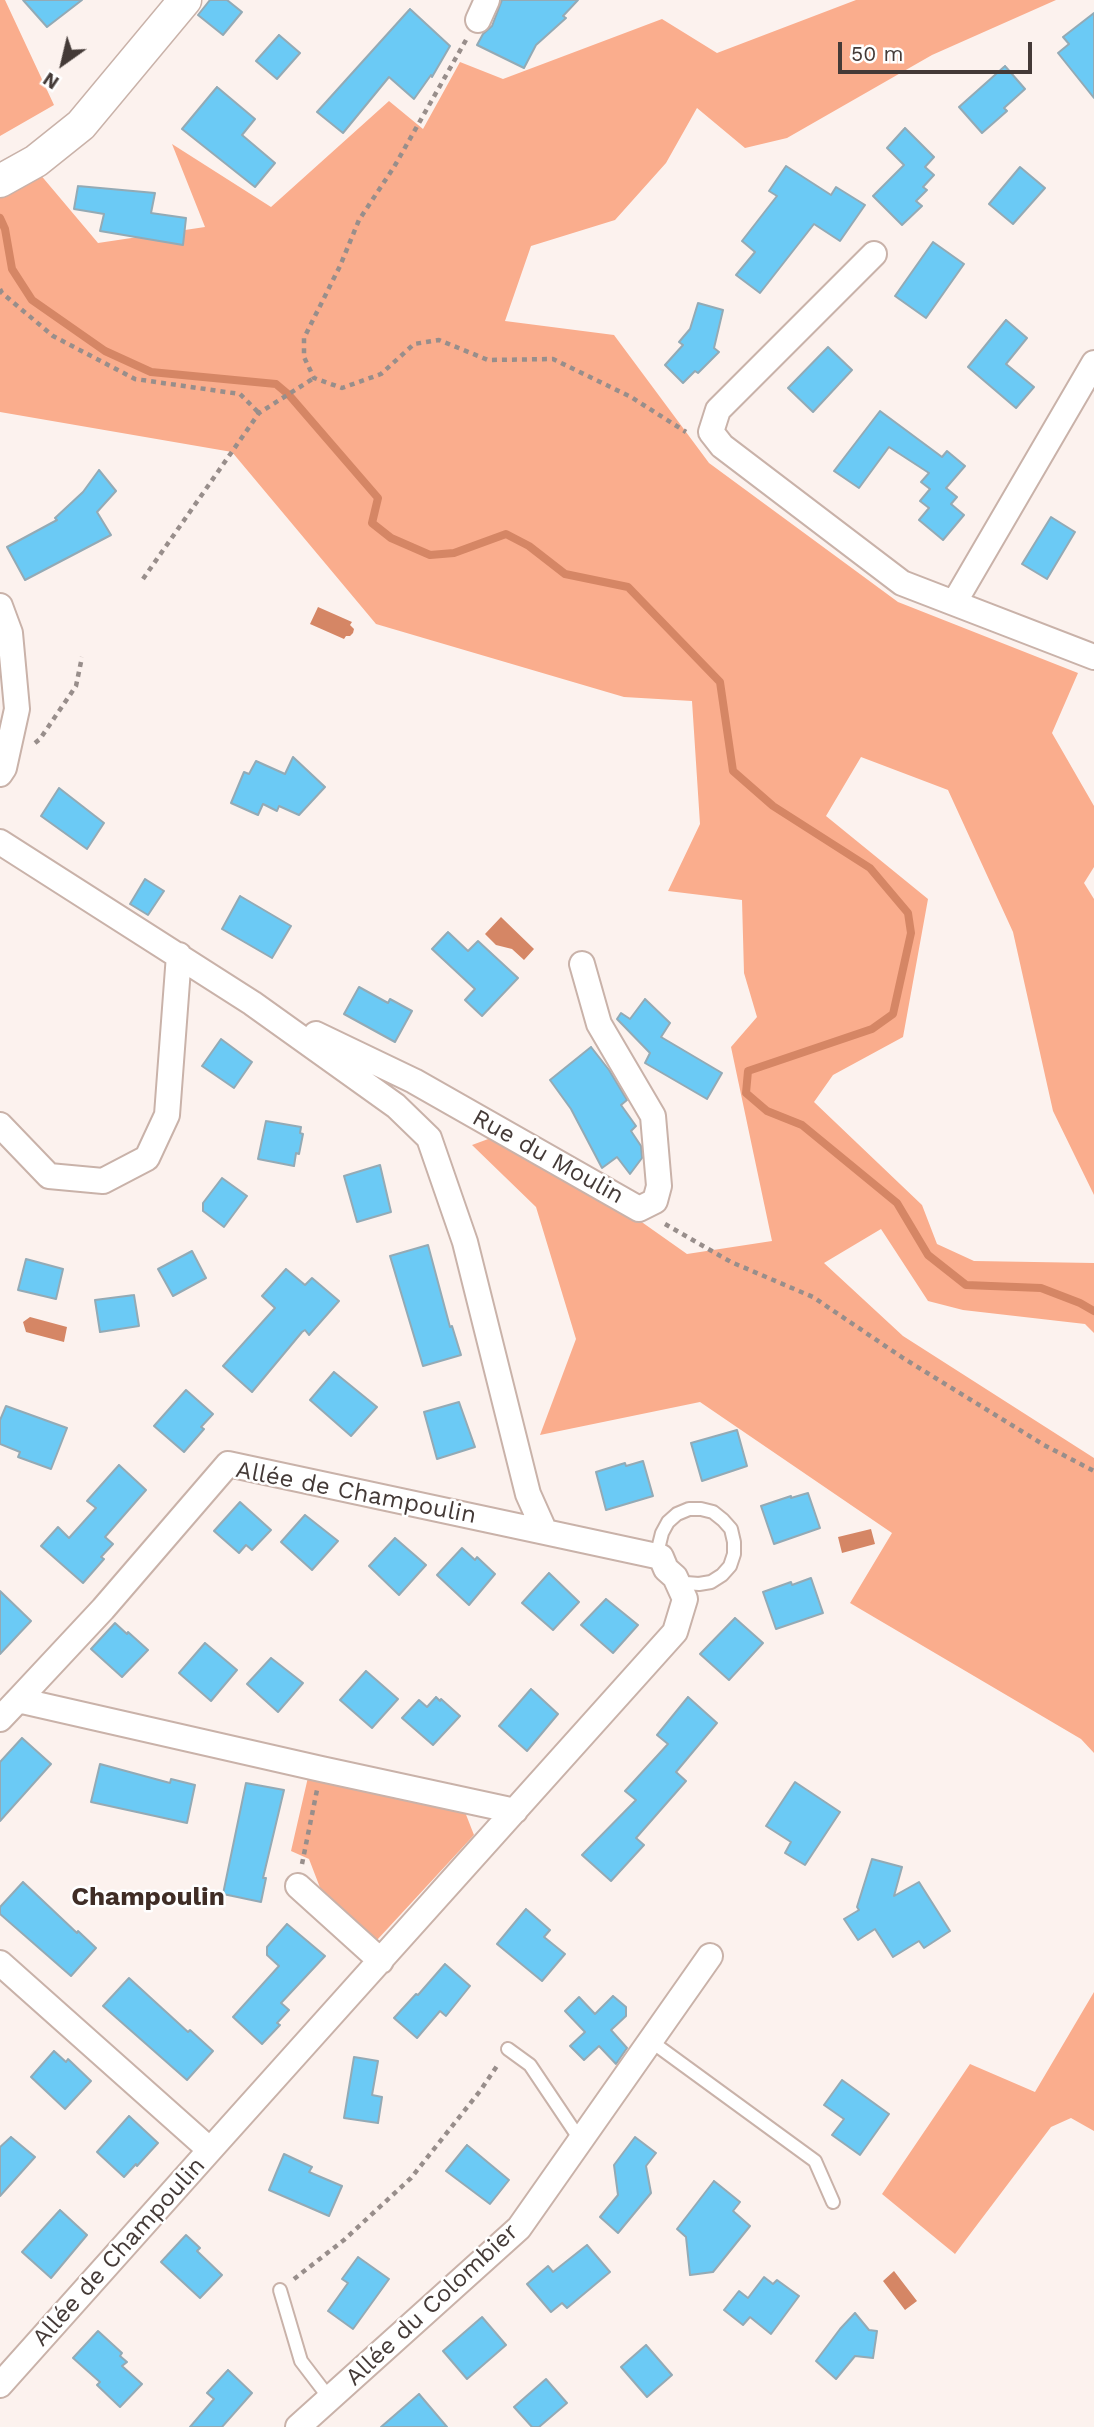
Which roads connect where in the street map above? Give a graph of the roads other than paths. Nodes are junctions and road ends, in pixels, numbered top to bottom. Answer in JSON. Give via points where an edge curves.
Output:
{"nodes":[{"id":1,"x":185,"y":0,"type":"edge"},
{"id":2,"x":0,"y":181,"type":"edge"},
{"id":3,"x":874,"y":254,"type":"dead end"},
{"id":4,"x":1094,"y":363,"type":"edge"},
{"id":5,"x":954,"y":603,"type":"junction"},
{"id":6,"x":0,"y":606,"type":"edge"},
{"id":7,"x":1094,"y":657,"type":"edge"},
{"id":8,"x":0,"y":774,"type":"edge"},
{"id":9,"x":0,"y":842,"type":"edge"},
{"id":10,"x":179,"y":955,"type":"junction"},
{"id":11,"x":582,"y":964,"type":"dead end"},
{"id":12,"x":252,"y":1003,"type":"junction"},
{"id":13,"x":0,"y":1125,"type":"edge"},
{"id":14,"x":545,"y":1532,"type":"junction"},
{"id":15,"x":668,"y":1567,"type":"junction"},
{"id":16,"x":18,"y":1700,"type":"junction"},
{"id":17,"x":0,"y":1719,"type":"edge"},
{"id":18,"x":515,"y":1811,"type":"junction"},
{"id":19,"x":298,"y":1886,"type":"road end"},
{"id":20,"x":710,"y":1956,"type":"dead end"},
{"id":21,"x":382,"y":1961,"type":"junction"},
{"id":22,"x":0,"y":1963,"type":"edge"},
{"id":23,"x":652,"y":2042,"type":"junction"},
{"id":24,"x":508,"y":2049,"type":"road end"},
{"id":25,"x":581,"y":2141,"type":"junction"},
{"id":26,"x":211,"y":2150,"type":"junction"},
{"id":27,"x":833,"y":2202,"type":"dead end"},
{"id":28,"x":280,"y":2290,"type":"road end"},
{"id":29,"x":0,"y":2385,"type":"edge"},
{"id":30,"x":330,"y":2399,"type":"junction"},
{"id":31,"x":298,"y":2427,"type":"edge"}],
"edges":[{"from":1,"to":2,"type":"street","via":[[81,125],[36,161]]},
{"from":3,"to":5,"type":"street","via":[[718,410],[711,432],[722,446],[902,583]]},
{"from":4,"to":5,"type":"street"},
{"from":5,"to":7,"type":"street"},
{"from":6,"to":8,"type":"street","via":[[10,633],[17,709]]},
{"from":9,"to":10,"type":"street","name":"Rue du Moulin"},
{"from":10,"to":12,"type":"street","name":"Rue du Moulin"},
{"from":10,"to":13,"type":"street","via":[[167,1115],[147,1158],[103,1181],[50,1176]]},
{"from":11,"to":12,"type":"street","name":"Rue du Moulin","via":[[599,1024],[653,1116],[659,1186],[655,1201],[639,1209],[414,1082]]},
{"from":12,"to":14,"type":"street","name":"Rue du Moulin","via":[[396,1106],[429,1138],[466,1242],[528,1494]]},
{"from":14,"to":15,"type":"street","name":"Allée de Champoulin"},
{"from":14,"to":16,"type":"street","name":"Allée de Champoulin","via":[[228,1464]]},
{"from":15,"to":15,"type":"lane","via":[[686,1583],[699,1584],[722,1575],[734,1554],[731,1529],[713,1512],[689,1509],[677,1514],[668,1522],[659,1545]]},
{"from":15,"to":18,"type":"street","name":"Allée de Champoulin","via":[[685,1598],[675,1632]]},
{"from":16,"to":17,"type":"street","name":"Allée de Champoulin"},
{"from":16,"to":18,"type":"street"},
{"from":18,"to":21,"type":"street","name":"Allée de Champoulin"},
{"from":19,"to":21,"type":"street"},
{"from":20,"to":23,"type":"street","name":"Allée du Colombier"},
{"from":21,"to":26,"type":"street","name":"Allée de Champoulin"},
{"from":22,"to":26,"type":"street","name":"Allée de Champoulin"},
{"from":23,"to":25,"type":"street","name":"Allée du Colombier"},
{"from":23,"to":27,"type":"lane","via":[[815,2161]]},
{"from":24,"to":25,"type":"lane","via":[[530,2065]]},
{"from":25,"to":30,"type":"street","name":"Allée du Colombier","via":[[519,2228]]},
{"from":26,"to":29,"type":"street","name":"Allée de Champoulin"},
{"from":28,"to":30,"type":"lane","name":"Allée du Colombier","via":[[301,2361]]},
{"from":30,"to":31,"type":"street","name":"Allée du Colombier"}]}
